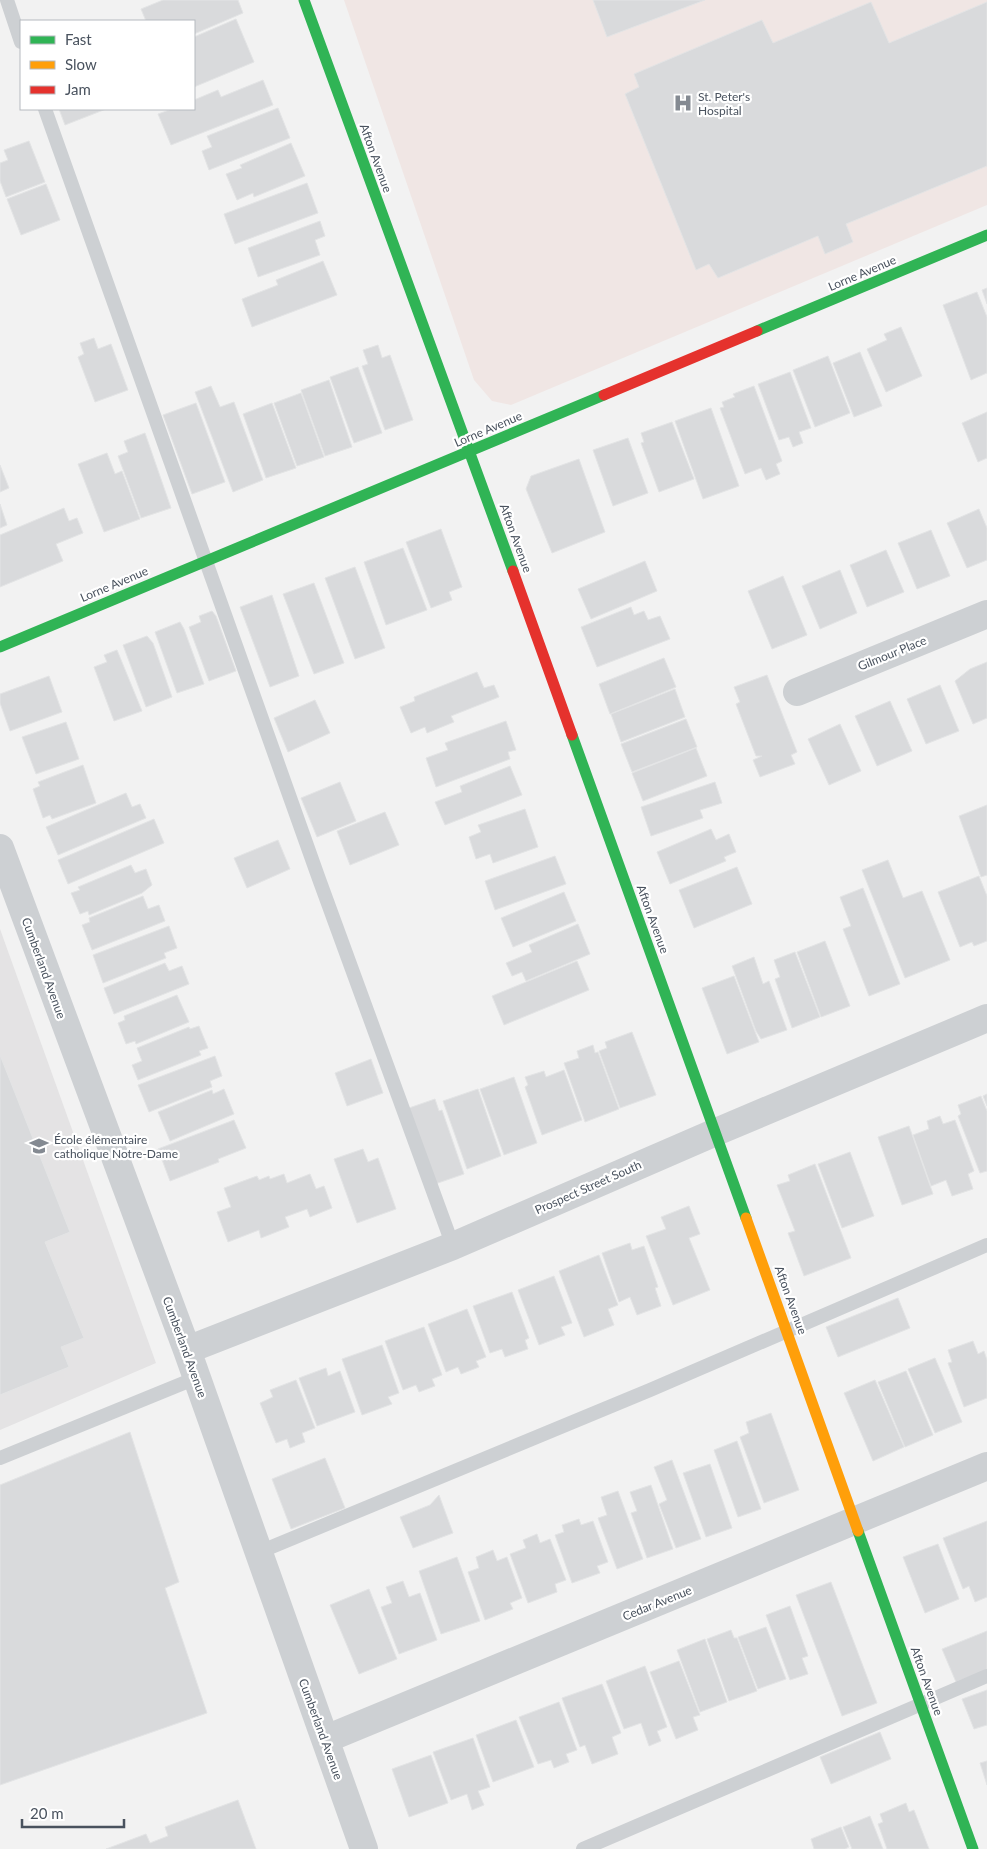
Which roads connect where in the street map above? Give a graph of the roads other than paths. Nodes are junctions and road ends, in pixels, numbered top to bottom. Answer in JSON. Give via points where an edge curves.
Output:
{"nodes":[{"id":1,"x":6,"y":0,"type":"edge"},
{"id":2,"x":304,"y":0,"type":"edge"},
{"id":3,"x":20,"y":39,"type":"edge"},
{"id":4,"x":45,"y":110,"type":"edge"},
{"id":5,"x":987,"y":235,"type":"edge"},
{"id":6,"x":470,"y":452,"type":"junction"},
{"id":7,"x":206,"y":562,"type":"junction"},
{"id":8,"x":987,"y":614,"type":"edge"},
{"id":9,"x":0,"y":647,"type":"edge"},
{"id":10,"x":797,"y":692,"type":"dead end"},
{"id":11,"x":0,"y":848,"type":"edge"},
{"id":12,"x":987,"y":1018,"type":"edge"},
{"id":13,"x":716,"y":1132,"type":"junction"},
{"id":14,"x":987,"y":1245,"type":"edge"},
{"id":15,"x":453,"y":1246,"type":"junction"},
{"id":16,"x":787,"y":1331,"type":"junction"},
{"id":17,"x":186,"y":1350,"type":"junction"},
{"id":18,"x":196,"y":1378,"type":"junction"},
{"id":19,"x":0,"y":1458,"type":"edge"},
{"id":20,"x":987,"y":1466,"type":"edge"},
{"id":21,"x":854,"y":1522,"type":"junction"},
{"id":22,"x":257,"y":1553,"type":"junction"},
{"id":23,"x":987,"y":1676,"type":"edge"},
{"id":24,"x":921,"y":1704,"type":"junction"},
{"id":25,"x":326,"y":1739,"type":"junction"},
{"id":26,"x":364,"y":1849,"type":"edge"},
{"id":27,"x":584,"y":1849,"type":"edge"},
{"id":28,"x":974,"y":1849,"type":"edge"}],
"edges":[{"from":1,"to":3,"type":"lane"},
{"from":2,"to":6,"type":"street","name":"Afton Avenue"},
{"from":4,"to":7,"type":"lane"},
{"from":5,"to":6,"type":"street","name":"Lorne Avenue"},
{"from":6,"to":7,"type":"street","name":"Lorne Avenue"},
{"from":6,"to":13,"type":"street","name":"Afton Avenue"},
{"from":7,"to":9,"type":"street","name":"Lorne Avenue"},
{"from":7,"to":15,"type":"lane"},
{"from":8,"to":10,"type":"street","name":"Gilmour Place"},
{"from":11,"to":17,"type":"street","name":"Cumberland Avenue"},
{"from":12,"to":13,"type":"street","name":"Prospect Street South"},
{"from":13,"to":15,"type":"street","name":"Prospect Street South"},
{"from":13,"to":16,"type":"street","name":"Afton Avenue"},
{"from":14,"to":16,"type":"lane"},
{"from":15,"to":17,"type":"street","name":"Prospect Street South"},
{"from":16,"to":21,"type":"street","name":"Afton Avenue"},
{"from":16,"to":22,"type":"lane"},
{"from":17,"to":18,"type":"street","name":"Cumberland Avenue"},
{"from":18,"to":19,"type":"lane"},
{"from":18,"to":22,"type":"street","name":"Cumberland Avenue"},
{"from":20,"to":21,"type":"street","name":"Cedar Avenue"},
{"from":21,"to":24,"type":"street","name":"Afton Avenue"},
{"from":21,"to":25,"type":"street","name":"Cedar Avenue"},
{"from":22,"to":25,"type":"street","name":"Cumberland Avenue"},
{"from":23,"to":24,"type":"lane"},
{"from":24,"to":27,"type":"lane"},
{"from":24,"to":28,"type":"street","name":"Afton Avenue"},
{"from":25,"to":26,"type":"street","name":"Cumberland Avenue"}]}
